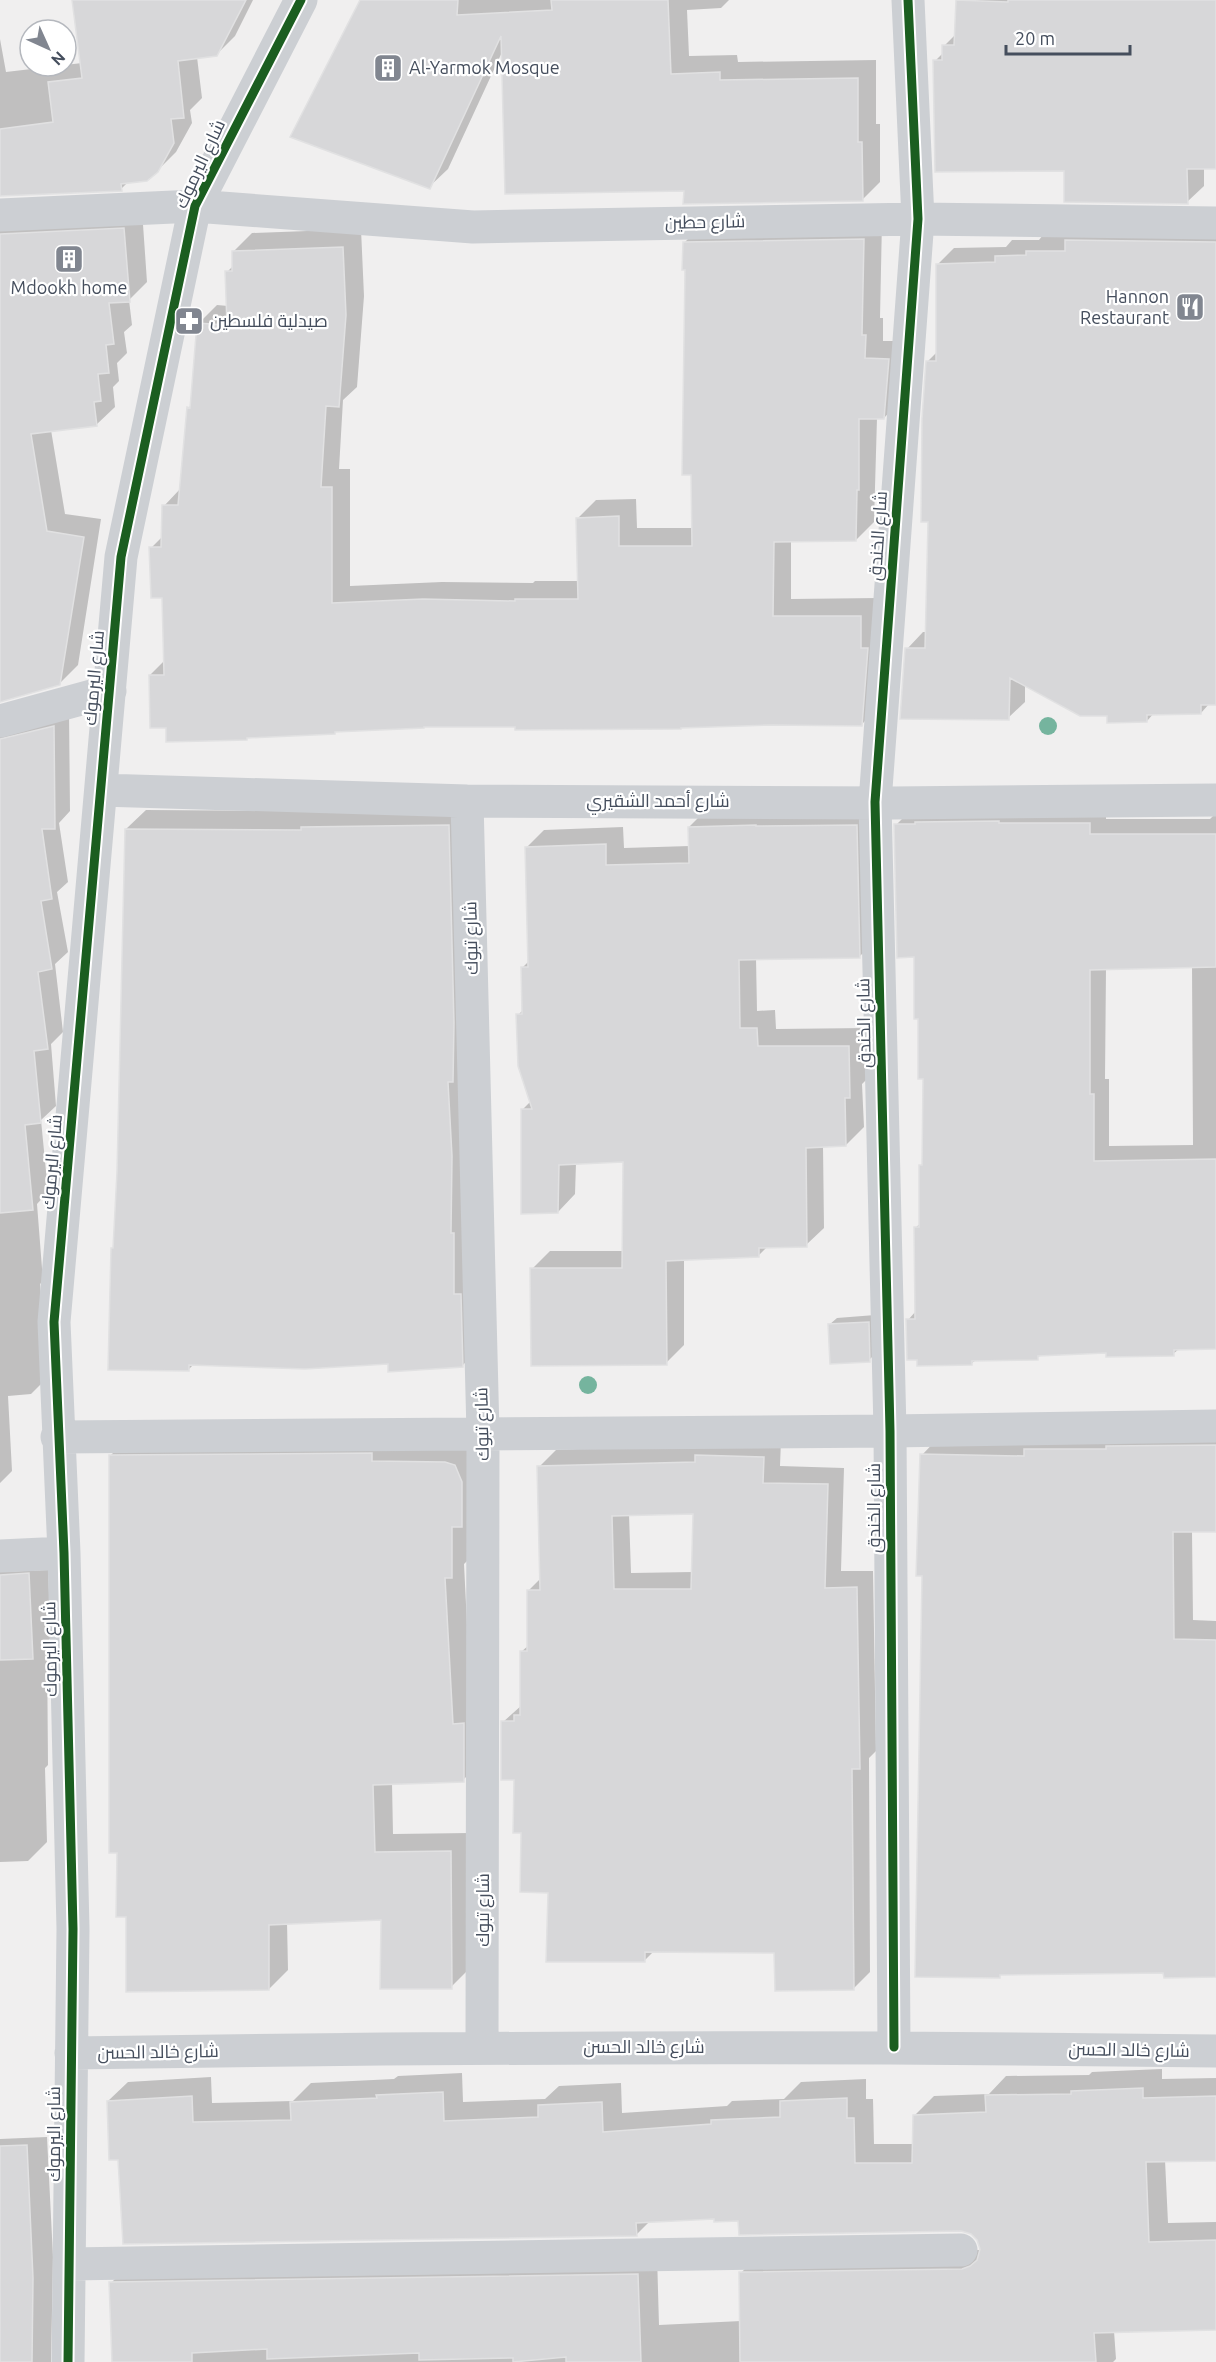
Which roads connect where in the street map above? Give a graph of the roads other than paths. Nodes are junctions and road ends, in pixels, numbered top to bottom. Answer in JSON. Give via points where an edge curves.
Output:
{"nodes":[{"id":1,"x":301,"y":0,"type":"edge"},
{"id":2,"x":908,"y":0,"type":"edge"},
{"id":3,"x":195,"y":206,"type":"junction"},
{"id":4,"x":0,"y":215,"type":"edge"},
{"id":5,"x":918,"y":219,"type":"junction"},
{"id":6,"x":1216,"y":223,"type":"edge"},
{"id":7,"x":110,"y":691,"type":"junction"},
{"id":8,"x":0,"y":721,"type":"edge"},
{"id":9,"x":101,"y":790,"type":"junction"},
{"id":10,"x":1216,"y":800,"type":"edge"},
{"id":11,"x":467,"y":801,"type":"junction"},
{"id":12,"x":875,"y":802,"type":"junction"},
{"id":13,"x":1216,"y":1426,"type":"edge"},
{"id":14,"x":890,"y":1431,"type":"junction"},
{"id":15,"x":483,"y":1433,"type":"junction"},
{"id":16,"x":57,"y":1437,"type":"junction"},
{"id":17,"x":64,"y":1552,"type":"junction"},
{"id":18,"x":0,"y":1556,"type":"edge"},
{"id":19,"x":483,"y":2047,"type":"junction"},
{"id":20,"x":894,"y":2047,"type":"junction"},
{"id":21,"x":1216,"y":2051,"type":"edge"},
{"id":22,"x":71,"y":2053,"type":"junction"},
{"id":23,"x":961,"y":2250,"type":"dead end"},
{"id":24,"x":70,"y":2264,"type":"junction"},
{"id":25,"x":68,"y":2362,"type":"edge"}],
"edges":[{"from":1,"to":3,"type":"street","name":"شارع اليرموك"},
{"from":2,"to":5,"type":"street","name":"شارع الخندق"},
{"from":3,"to":4,"type":"street","name":"شارع حطين"},
{"from":3,"to":5,"type":"street","name":"شارع حطين","via":[[473,227]]},
{"from":3,"to":7,"type":"street","name":"شارع اليرموك","via":[[121,557]]},
{"from":5,"to":6,"type":"street","name":"شارع حطين"},
{"from":5,"to":12,"type":"street","name":"شارع الخندق"},
{"from":7,"to":8,"type":"street"},
{"from":7,"to":9,"type":"street","name":"شارع اليرموك"},
{"from":9,"to":11,"type":"street","name":"شارع أحمد الشقيري"},
{"from":9,"to":16,"type":"street","name":"شارع اليرموك","via":[[54,1322]]},
{"from":10,"to":12,"type":"street","name":"شارع أحمد الشقيري"},
{"from":11,"to":12,"type":"street","name":"شارع أحمد الشقيري"},
{"from":11,"to":15,"type":"street","name":"شارع تبوك"},
{"from":12,"to":14,"type":"street","name":"شارع الخندق"},
{"from":13,"to":14,"type":"street"},
{"from":14,"to":15,"type":"street"},
{"from":14,"to":20,"type":"street","name":"شارع الخندق"},
{"from":15,"to":16,"type":"street"},
{"from":15,"to":19,"type":"street","name":"شارع تبوك"},
{"from":16,"to":17,"type":"street","name":"شارع اليرموك"},
{"from":17,"to":18,"type":"street"},
{"from":17,"to":22,"type":"street","name":"شارع اليرموك","via":[[73,1929]]},
{"from":19,"to":20,"type":"street","name":"شارع خالد الحسن"},
{"from":19,"to":22,"type":"street","name":"شارع خالد الحسن"},
{"from":20,"to":21,"type":"street","name":"شارع خالد الحسن"},
{"from":22,"to":24,"type":"street","name":"شارع اليرموك"},
{"from":23,"to":24,"type":"street"},
{"from":24,"to":25,"type":"street","name":"شارع اليرموك"}]}
